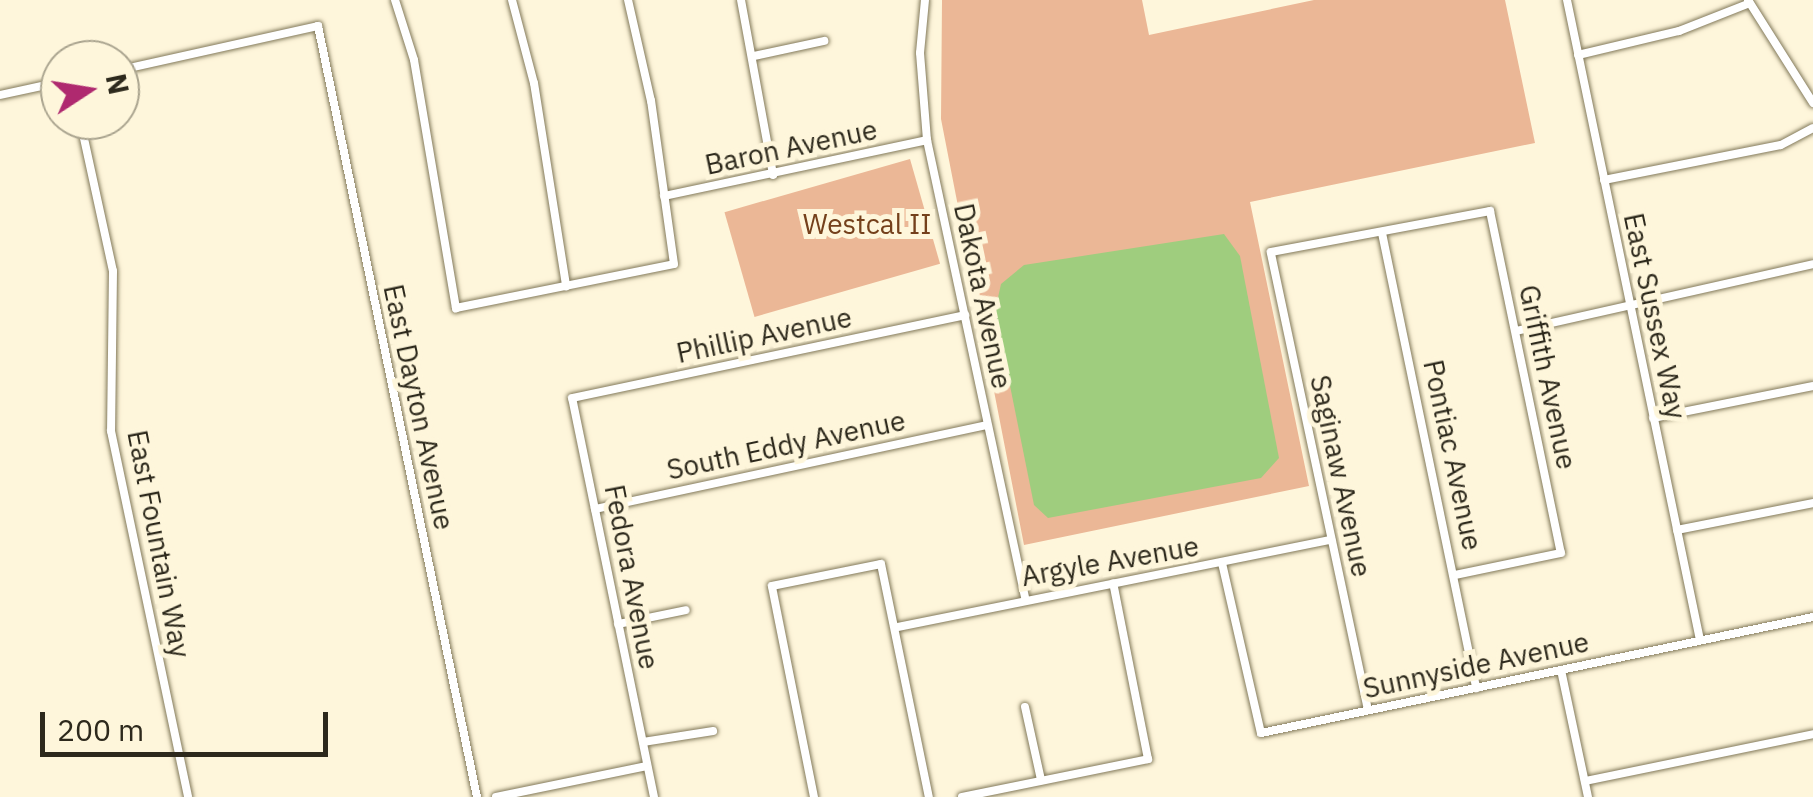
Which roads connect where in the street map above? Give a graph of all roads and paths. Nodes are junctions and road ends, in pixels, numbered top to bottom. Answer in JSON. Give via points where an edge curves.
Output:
{"nodes":[{"id":1,"x":396,"y":0,"type":"edge"},
{"id":2,"x":512,"y":0,"type":"edge"},
{"id":3,"x":628,"y":0,"type":"edge"},
{"id":4,"x":741,"y":0,"type":"edge"},
{"id":5,"x":924,"y":0,"type":"edge"},
{"id":6,"x":1566,"y":0,"type":"edge"},
{"id":7,"x":1749,"y":2,"type":"edge"},
{"id":8,"x":824,"y":42,"type":"dead end"},
{"id":9,"x":1578,"y":55,"type":"junction"},
{"id":10,"x":754,"y":56,"type":"junction"},
{"id":11,"x":140,"y":66,"type":"edge"},
{"id":12,"x":40,"y":86,"type":"edge"},
{"id":13,"x":0,"y":95,"type":"edge"},
{"id":14,"x":1813,"y":103,"type":"edge"},
{"id":15,"x":1813,"y":128,"type":"edge"},
{"id":16,"x":84,"y":140,"type":"edge"},
{"id":17,"x":928,"y":140,"type":"junction"},
{"id":18,"x":773,"y":176,"type":"junction"},
{"id":19,"x":1604,"y":180,"type":"junction"},
{"id":20,"x":664,"y":196,"type":"junction"},
{"id":21,"x":1382,"y":234,"type":"junction"},
{"id":22,"x":1813,"y":264,"type":"edge"},
{"id":23,"x":566,"y":286,"type":"junction"},
{"id":24,"x":1630,"y":306,"type":"junction"},
{"id":25,"x":965,"y":316,"type":"junction"},
{"id":26,"x":1516,"y":330,"type":"junction"},
{"id":27,"x":1813,"y":386,"type":"edge"},
{"id":28,"x":572,"y":398,"type":"joint"},
{"id":29,"x":1653,"y":418,"type":"junction"},
{"id":30,"x":987,"y":425,"type":"junction"},
{"id":31,"x":1813,"y":503,"type":"edge"},
{"id":32,"x":595,"y":509,"type":"junction"},
{"id":33,"x":1677,"y":530,"type":"junction"},
{"id":34,"x":1331,"y":540,"type":"junction"},
{"id":35,"x":1222,"y":564,"type":"junction"},
{"id":36,"x":1455,"y":575,"type":"junction"},
{"id":37,"x":1113,"y":583,"type":"junction"},
{"id":38,"x":1024,"y":599,"type":"junction"},
{"id":39,"x":686,"y":610,"type":"dead end"},
{"id":40,"x":1813,"y":617,"type":"edge"},
{"id":41,"x":618,"y":624,"type":"junction"},
{"id":42,"x":898,"y":627,"type":"junction"},
{"id":43,"x":1700,"y":640,"type":"junction"},
{"id":44,"x":1561,"y":670,"type":"junction"},
{"id":45,"x":1476,"y":688,"type":"junction"},
{"id":46,"x":1026,"y":707,"type":"dead end"},
{"id":47,"x":1368,"y":710,"type":"junction"},
{"id":48,"x":712,"y":731,"type":"dead end"},
{"id":49,"x":1813,"y":734,"type":"edge"},
{"id":50,"x":642,"y":742,"type":"junction"},
{"id":51,"x":646,"y":766,"type":"junction"},
{"id":52,"x":1041,"y":780,"type":"junction"},
{"id":53,"x":1584,"y":781,"type":"junction"},
{"id":54,"x":188,"y":797,"type":"edge"},
{"id":55,"x":476,"y":797,"type":"edge"},
{"id":56,"x":496,"y":797,"type":"edge"},
{"id":57,"x":654,"y":797,"type":"edge"},
{"id":58,"x":814,"y":797,"type":"edge"},
{"id":59,"x":929,"y":797,"type":"edge"},
{"id":60,"x":962,"y":797,"type":"edge"},
{"id":61,"x":1588,"y":797,"type":"edge"}],
"edges":[{"from":1,"to":23,"type":"street","via":[[421,92],[456,308]]},
{"from":2,"to":23,"type":"street","via":[[534,83]]},
{"from":3,"to":20,"type":"street"},
{"from":4,"to":10,"type":"street"},
{"from":5,"to":17,"type":"street","name":"Dakota Avenue","via":[[921,82]]},
{"from":6,"to":9,"type":"street","name":"East Sussex Way"},
{"from":7,"to":9,"type":"street","via":[[1679,32]]},
{"from":7,"to":14,"type":"street"},
{"from":8,"to":10,"type":"street"},
{"from":9,"to":19,"type":"street","name":"East Sussex Way"},
{"from":10,"to":18,"type":"street"},
{"from":11,"to":55,"type":"street","name":"East Dayton Avenue","via":[[318,26]]},
{"from":12,"to":13,"type":"street"},
{"from":15,"to":19,"type":"street","via":[[1781,146]]},
{"from":16,"to":54,"type":"street","name":"East Fountain Way","via":[[113,271],[111,431]]},
{"from":17,"to":18,"type":"street","name":"Baron Avenue"},
{"from":17,"to":25,"type":"street","name":"Dakota Avenue"},
{"from":18,"to":20,"type":"street","name":"Baron Avenue"},
{"from":19,"to":24,"type":"street","name":"East Sussex Way"},
{"from":20,"to":23,"type":"street","via":[[674,264]]},
{"from":21,"to":26,"type":"street","name":"Griffith Avenue","via":[[1490,210]]},
{"from":21,"to":34,"type":"street","name":"Saginaw Avenue","via":[[1271,252]]},
{"from":21,"to":36,"type":"street","name":"Pontiac Avenue"},
{"from":22,"to":24,"type":"street"},
{"from":24,"to":26,"type":"street"},
{"from":24,"to":29,"type":"street","name":"East Sussex Way"},
{"from":25,"to":28,"type":"street","name":"Phillip Avenue"},
{"from":25,"to":30,"type":"street","name":"Dakota Avenue"},
{"from":26,"to":36,"type":"street","name":"Griffith Avenue","via":[[1560,552]]},
{"from":27,"to":29,"type":"street"},
{"from":28,"to":32,"type":"street","name":"Fedora Avenue"},
{"from":29,"to":33,"type":"street","name":"East Sussex Way"},
{"from":30,"to":32,"type":"street","name":"South Eddy Avenue"},
{"from":30,"to":38,"type":"street","name":"Dakota Avenue"},
{"from":31,"to":33,"type":"street"},
{"from":32,"to":41,"type":"street","name":"Fedora Avenue"},
{"from":33,"to":43,"type":"street","name":"East Sussex Way"},
{"from":34,"to":35,"type":"street","name":"Argyle Avenue"},
{"from":34,"to":47,"type":"street","name":"Saginaw Avenue"},
{"from":35,"to":37,"type":"street","name":"Argyle Avenue"},
{"from":35,"to":47,"type":"street","name":"Sunnyside Avenue","via":[[1261,733]]},
{"from":36,"to":45,"type":"street","name":"Pontiac Avenue"},
{"from":37,"to":38,"type":"street","name":"Argyle Avenue"},
{"from":37,"to":52,"type":"street","via":[[1148,759]]},
{"from":38,"to":42,"type":"street","name":"Argyle Avenue"},
{"from":39,"to":41,"type":"street"},
{"from":40,"to":43,"type":"street","name":"Sunnyside Avenue"},
{"from":41,"to":50,"type":"street","name":"Fedora Avenue"},
{"from":42,"to":58,"type":"street","via":[[881,564],[772,586]]},
{"from":42,"to":59,"type":"street"},
{"from":43,"to":44,"type":"street","name":"Sunnyside Avenue"},
{"from":44,"to":45,"type":"street","name":"Sunnyside Avenue"},
{"from":44,"to":53,"type":"street"},
{"from":45,"to":47,"type":"street","name":"Sunnyside Avenue"},
{"from":46,"to":52,"type":"street"},
{"from":48,"to":50,"type":"street"},
{"from":49,"to":53,"type":"street"},
{"from":50,"to":51,"type":"street","name":"Fedora Avenue"},
{"from":51,"to":56,"type":"street"},
{"from":51,"to":57,"type":"street"},
{"from":52,"to":60,"type":"street"},
{"from":53,"to":61,"type":"street"}]}
